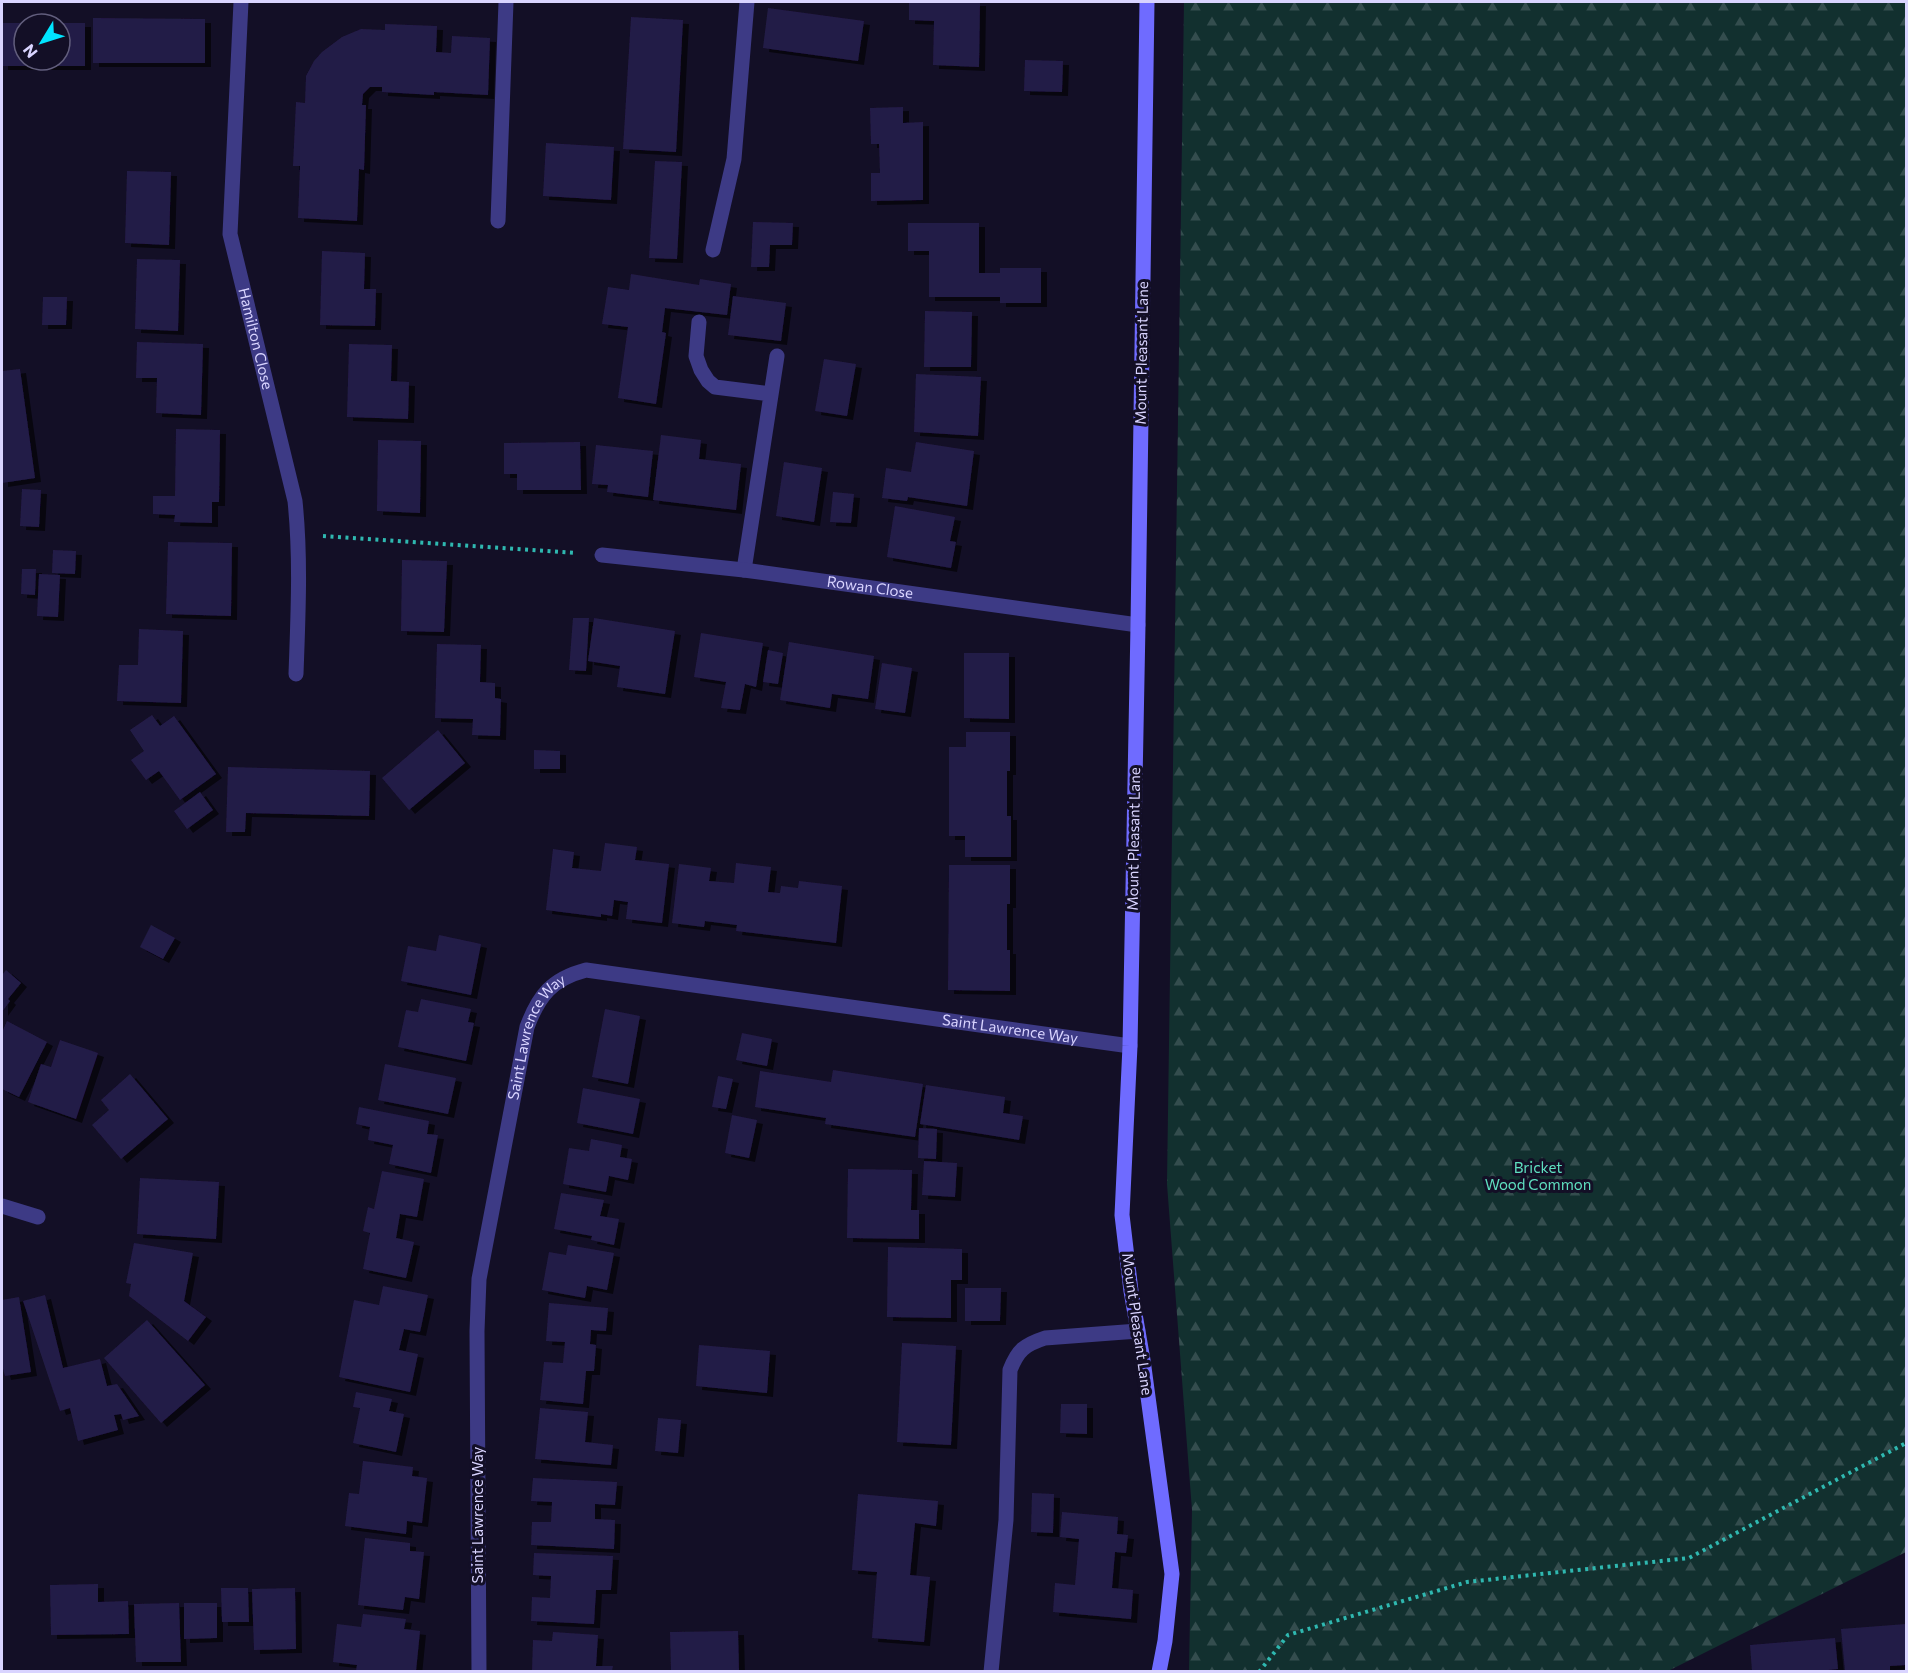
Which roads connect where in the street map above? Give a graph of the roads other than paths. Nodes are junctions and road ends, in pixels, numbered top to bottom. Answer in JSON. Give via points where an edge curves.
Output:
{"nodes":[{"id":1,"x":241,"y":2,"type":"edge"},
{"id":2,"x":506,"y":2,"type":"edge"},
{"id":3,"x":747,"y":2,"type":"edge"},
{"id":4,"x":1147,"y":2,"type":"edge"},
{"id":5,"x":498,"y":221,"type":"dead end"},
{"id":6,"x":713,"y":250,"type":"dead end"},
{"id":7,"x":699,"y":322,"type":"dead end"},
{"id":8,"x":777,"y":356,"type":"dead end"},
{"id":9,"x":771,"y":394,"type":"junction"},
{"id":10,"x":602,"y":555,"type":"road end"},
{"id":11,"x":744,"y":570,"type":"junction"},
{"id":12,"x":1138,"y":625,"type":"junction"},
{"id":13,"x":296,"y":674,"type":"dead end"},
{"id":14,"x":1130,"y":1046,"type":"junction"},
{"id":15,"x":2,"y":1206,"type":"edge"},
{"id":16,"x":38,"y":1217,"type":"dead end"},
{"id":17,"x":1138,"y":1330,"type":"junction"},
{"id":18,"x":479,"y":1671,"type":"edge"},
{"id":19,"x":992,"y":1671,"type":"edge"},
{"id":20,"x":1159,"y":1671,"type":"edge"}],
"edges":[{"from":1,"to":13,"type":"street","name":"Hamilton Close","via":[[230,234],[295,501],[299,594]]},
{"from":2,"to":5,"type":"street"},
{"from":3,"to":6,"type":"street","via":[[734,159]]},
{"from":4,"to":12,"type":"street","name":"Mount Pleasant Lane"},
{"from":7,"to":9,"type":"street","via":[[696,356],[708,381],[715,387]]},
{"from":8,"to":9,"type":"street"},
{"from":9,"to":11,"type":"street"},
{"from":10,"to":11,"type":"street","name":"Rowan Close"},
{"from":11,"to":12,"type":"street","name":"Rowan Close"},
{"from":12,"to":14,"type":"street","name":"Mount Pleasant Lane"},
{"from":14,"to":17,"type":"street","name":"Mount Pleasant Lane","via":[[1122,1215]]},
{"from":14,"to":18,"type":"street","name":"Saint Lawrence Way","via":[[586,970],[569,975],[542,995],[527,1027],[479,1279]]},
{"from":15,"to":16,"type":"street"},
{"from":17,"to":19,"type":"street","via":[[1045,1338],[1017,1353],[1010,1370],[1006,1520]]},
{"from":17,"to":20,"type":"street","name":"Mount Pleasant Lane","via":[[1172,1574]]}]}
